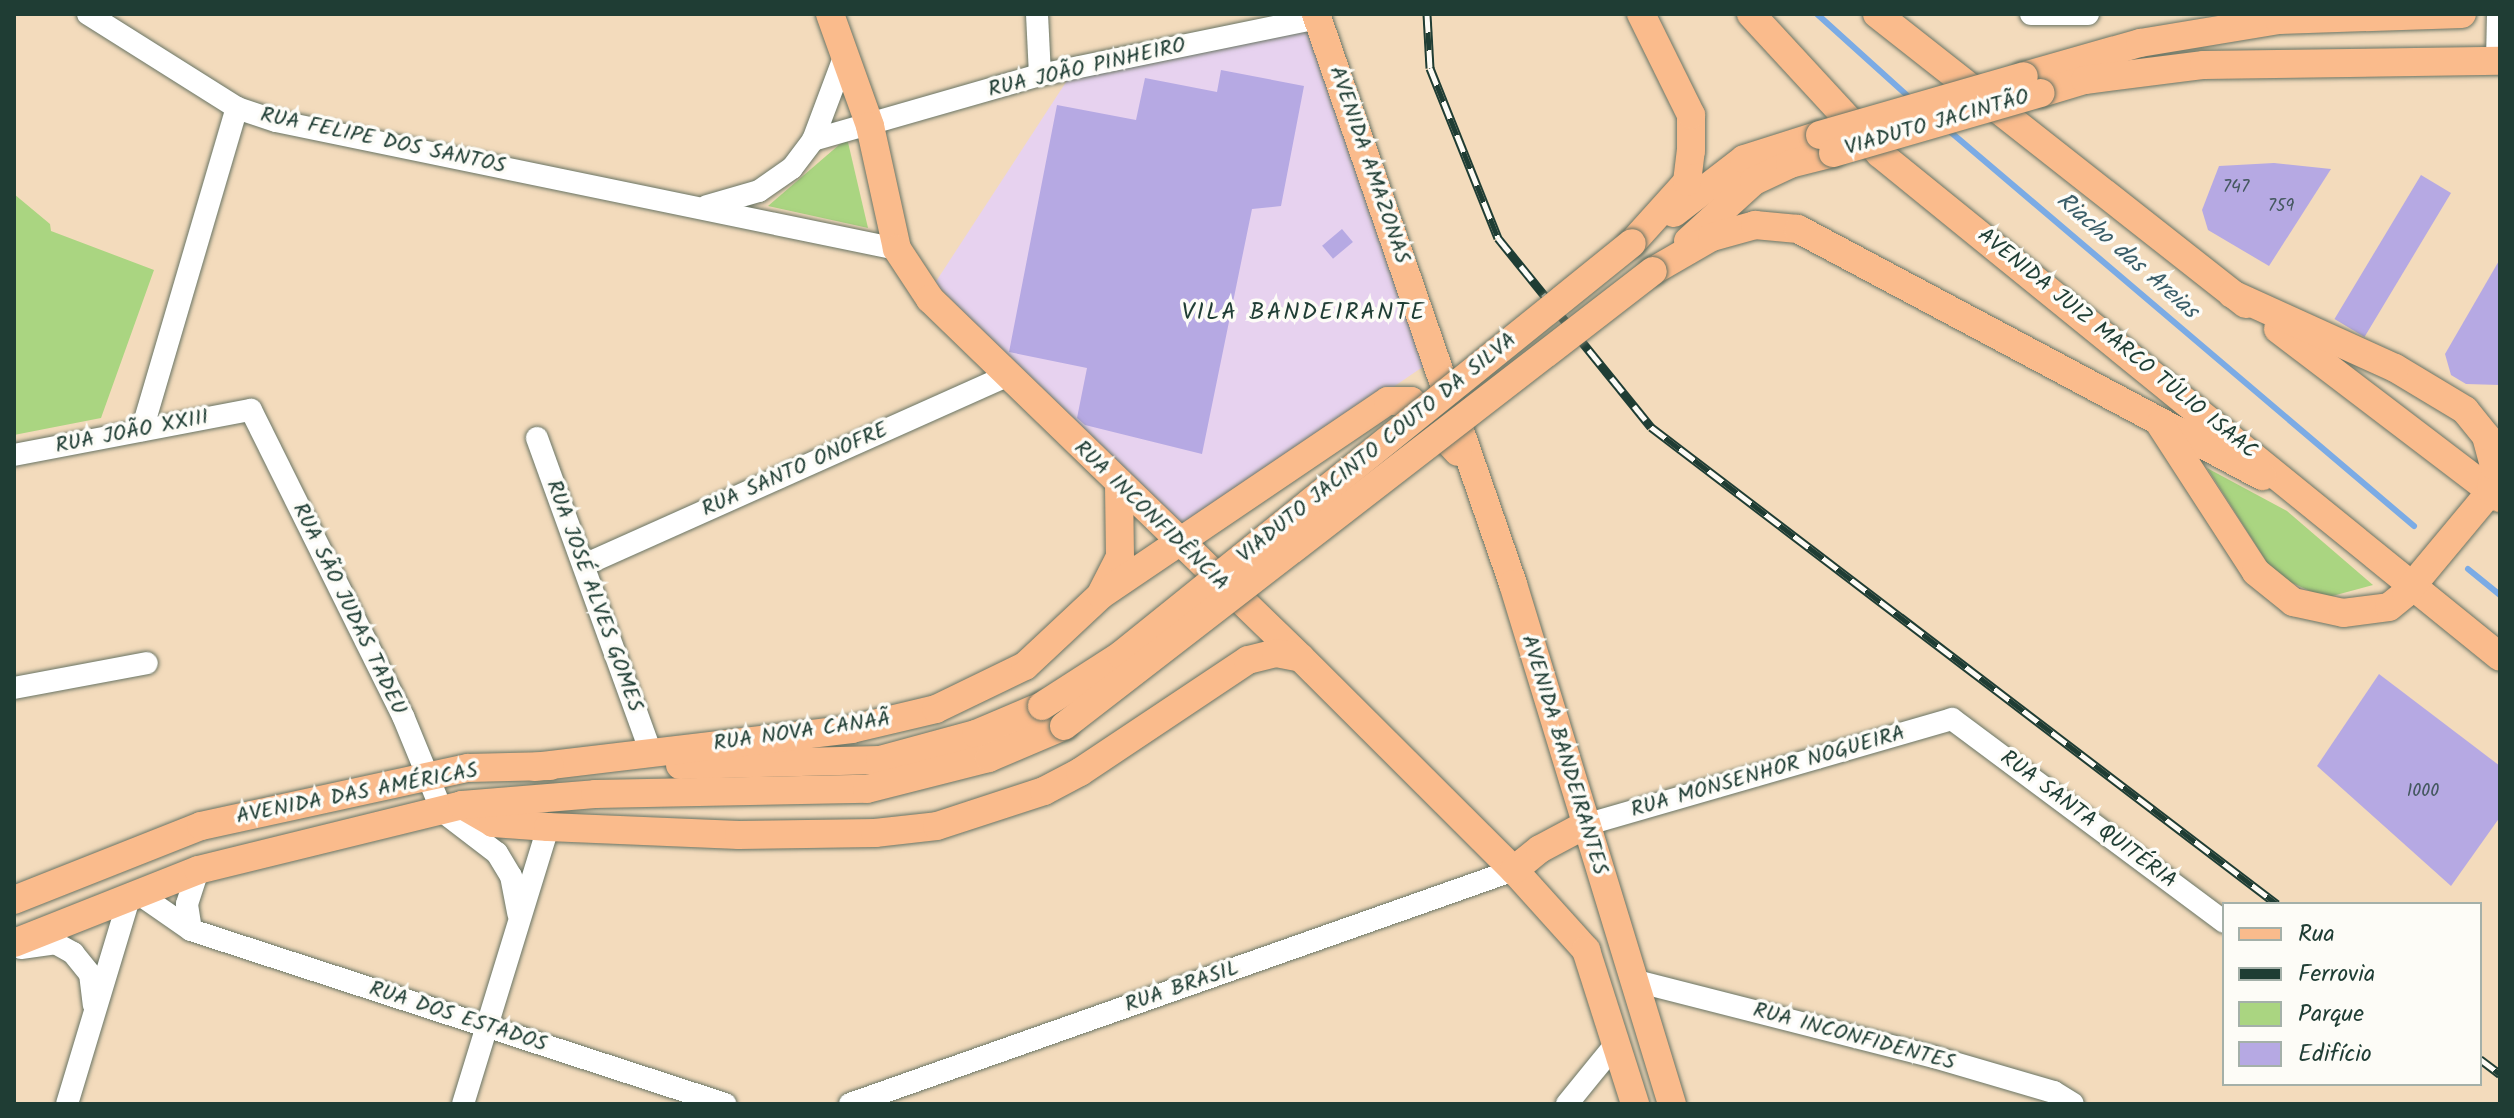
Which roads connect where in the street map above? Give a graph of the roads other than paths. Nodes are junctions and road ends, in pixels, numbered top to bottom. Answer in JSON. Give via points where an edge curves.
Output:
{"nodes":[{"id":1,"x":88,"y":14,"type":"edge"},
{"id":2,"x":830,"y":14,"type":"edge"},
{"id":3,"x":1037,"y":14,"type":"edge"},
{"id":4,"x":1641,"y":14,"type":"edge"},
{"id":5,"x":1751,"y":14,"type":"edge"},
{"id":6,"x":1877,"y":14,"type":"edge"},
{"id":7,"x":2031,"y":14,"type":"edge"},
{"id":8,"x":2088,"y":14,"type":"edge"},
{"id":9,"x":2462,"y":14,"type":"edge"},
{"id":10,"x":2498,"y":14,"type":"edge"},
{"id":11,"x":1317,"y":16,"type":"edge"},
{"id":12,"x":2270,"y":17,"type":"edge"},
{"id":13,"x":845,"y":55,"type":"junction"},
{"id":14,"x":2499,"y":61,"type":"edge"},
{"id":15,"x":1040,"y":75,"type":"junction"},
{"id":16,"x":2033,"y":84,"type":"junction"},
{"id":17,"x":237,"y":108,"type":"junction"},
{"id":18,"x":870,"y":126,"type":"junction"},
{"id":19,"x":813,"y":140,"type":"junction"},
{"id":20,"x":1827,"y":144,"type":"junction"},
{"id":21,"x":702,"y":207,"type":"junction"},
{"id":22,"x":1638,"y":238,"type":"junction"},
{"id":23,"x":897,"y":249,"type":"junction"},
{"id":24,"x":1660,"y":266,"type":"junction"},
{"id":25,"x":2232,"y":294,"type":"junction"},
{"id":26,"x":1007,"y":376,"type":"junction"},
{"id":27,"x":1452,"y":407,"type":"joint"},
{"id":28,"x":251,"y":410,"type":"joint"},
{"id":29,"x":2160,"y":424,"type":"junction"},
{"id":30,"x":142,"y":430,"type":"junction"},
{"id":31,"x":537,"y":438,"type":"dead end"},
{"id":32,"x":14,"y":455,"type":"edge"},
{"id":33,"x":1472,"y":467,"type":"junction"},
{"id":34,"x":1119,"y":486,"type":"junction"},
{"id":35,"x":2491,"y":495,"type":"edge"},
{"id":36,"x":2316,"y":504,"type":"junction"},
{"id":37,"x":1181,"y":545,"type":"junction"},
{"id":38,"x":584,"y":565,"type":"junction"},
{"id":39,"x":2424,"y":576,"type":"junction"},
{"id":40,"x":1101,"y":595,"type":"junction"},
{"id":41,"x":2500,"y":657,"type":"edge"},
{"id":42,"x":1301,"y":658,"type":"junction"},
{"id":43,"x":147,"y":663,"type":"dead end"},
{"id":44,"x":14,"y":688,"type":"edge"},
{"id":45,"x":1042,"y":706,"type":"joint"},
{"id":46,"x":1952,"y":719,"type":"joint"},
{"id":47,"x":1064,"y":726,"type":"joint"},
{"id":48,"x":651,"y":753,"type":"junction"},
{"id":49,"x":534,"y":767,"type":"junction"},
{"id":50,"x":428,"y":777,"type":"junction"},
{"id":51,"x":452,"y":808,"type":"junction"},
{"id":52,"x":244,"y":817,"type":"junction"},
{"id":53,"x":1585,"y":825,"type":"junction"},
{"id":54,"x":548,"y":827,"type":"junction"},
{"id":55,"x":256,"y":856,"type":"junction"},
{"id":56,"x":198,"y":870,"type":"junction"},
{"id":57,"x":1514,"y":870,"type":"junction"},
{"id":58,"x":134,"y":896,"type":"junction"},
{"id":59,"x":14,"y":900,"type":"edge"},
{"id":60,"x":518,"y":913,"type":"junction"},
{"id":61,"x":2222,"y":921,"type":"edge"},
{"id":62,"x":191,"y":930,"type":"junction"},
{"id":63,"x":14,"y":946,"type":"edge"},
{"id":64,"x":1632,"y":980,"type":"junction"},
{"id":65,"x":95,"y":1014,"type":"junction"},
{"id":66,"x":485,"y":1026,"type":"junction"},
{"id":67,"x":1615,"y":1045,"type":"junction"},
{"id":68,"x":859,"y":1103,"type":"edge"},
{"id":69,"x":67,"y":1104,"type":"edge"},
{"id":70,"x":463,"y":1104,"type":"edge"},
{"id":71,"x":725,"y":1104,"type":"edge"},
{"id":72,"x":1567,"y":1104,"type":"edge"},
{"id":73,"x":1635,"y":1104,"type":"edge"},
{"id":74,"x":1672,"y":1104,"type":"edge"},
{"id":75,"x":2073,"y":1104,"type":"edge"}],
"edges":[{"from":1,"to":17,"type":"street","name":"RUA FELIPE DOS SANTOS"},
{"from":2,"to":13,"type":"main road","name":"RUA INCONFIDÊNCIA"},
{"from":3,"to":15,"type":"street"},
{"from":4,"to":22,"type":"main road","via":[[1691,115],[1687,182]]},
{"from":5,"to":36,"type":"main road","name":"AVENIDA JUIZ MARCO TÚLIO ISAAC","via":[[1880,154]]},
{"from":6,"to":25,"type":"main road"},
{"from":7,"to":8,"type":"street"},
{"from":9,"to":12,"type":"main road"},
{"from":10,"to":14,"type":"street"},
{"from":11,"to":15,"type":"street","name":"RUA JOÃO PINHEIRO"},
{"from":11,"to":27,"type":"main road","name":"AVENIDA AMAZONAS"},
{"from":12,"to":16,"type":"main road","via":[[2140,43]]},
{"from":13,"to":18,"type":"main road","name":"RUA INCONFIDÊNCIA"},
{"from":13,"to":19,"type":"street","name":"RUA FELIPE DOS SANTOS"},
{"from":14,"to":16,"type":"main road","via":[[2204,65]]},
{"from":15,"to":18,"type":"street","name":"RUA JOÃO PINHEIRO"},
{"from":16,"to":20,"type":"main road","name":"VIADUTO JACINTÃO","bridge":true},
{"from":17,"to":21,"type":"street","name":"RUA FELIPE DOS SANTOS","via":[[276,121]]},
{"from":17,"to":30,"type":"street"},
{"from":18,"to":19,"type":"street","name":"RUA JOÃO PINHEIRO"},
{"from":18,"to":23,"type":"main road","name":"RUA INCONFIDÊNCIA"},
{"from":19,"to":21,"type":"street","name":"RUA FELIPE DOS SANTOS","via":[[792,168],[759,191]]},
{"from":20,"to":22,"type":"main road","name":"VIADUTO JACINTO COUTO DA SILVA","via":[[1744,159]]},
{"from":20,"to":24,"type":"main road","name":"VIADUTO JACINTO COUTO DA SILVA","via":[[1754,181]]},
{"from":21,"to":23,"type":"street","name":"RUA FELIPE DOS SANTOS"},
{"from":22,"to":45,"type":"main road","name":"VIADUTO JACINTO COUTO DA SILVA","bridge":true,"via":[[1121,655]]},
{"from":23,"to":26,"type":"main road","name":"RUA INCONFIDÊNCIA","via":[[930,299]]},
{"from":24,"to":29,"type":"main road","via":[[1712,237],[1755,225],[1798,229]]},
{"from":24,"to":47,"type":"main road","name":"VIADUTO JACINTO COUTO DA SILVA","bridge":true},
{"from":25,"to":35,"type":"main road"},
{"from":25,"to":35,"type":"main road","via":[[2395,368],[2465,410],[2486,436],[2494,466]]},
{"from":26,"to":34,"type":"main road","name":"RUA INCONFIDÊNCIA"},
{"from":26,"to":38,"type":"street","name":"RUA SANTO ONOFRE"},
{"from":27,"to":33,"type":"main road","name":"AVENIDA BANDEIRANTES"},
{"from":28,"to":30,"type":"street","name":"RUA JOÃO XXIII"},
{"from":28,"to":50,"type":"street","name":"RUA SÃO JUDAS TADEU"},
{"from":29,"to":36,"type":"main road"},
{"from":29,"to":39,"type":"main road","via":[[2256,572],[2293,602],[2343,613],[2389,607]]},
{"from":30,"to":32,"type":"street","name":"RUA JOÃO XXIII"},
{"from":31,"to":38,"type":"street","name":"RUA JOSÉ ALVES GOMES"},
{"from":33,"to":37,"type":"main road","name":"RUA NOVA CANAÃ","via":[[1411,401],[1388,401]]},
{"from":33,"to":53,"type":"main road","name":"AVENIDA BANDEIRANTES"},
{"from":34,"to":37,"type":"main road","name":"RUA INCONFIDÊNCIA"},
{"from":34,"to":40,"type":"main road","via":[[1120,557]]},
{"from":35,"to":39,"type":"main road"},
{"from":36,"to":39,"type":"main road","name":"AVENIDA JUIZ MARCO TÚLIO ISAAC"},
{"from":37,"to":40,"type":"main road","name":"RUA NOVA CANAÃ"},
{"from":37,"to":42,"type":"main road","name":"RUA INCONFIDÊNCIA"},
{"from":38,"to":48,"type":"street","name":"RUA JOSÉ ALVES GOMES"},
{"from":39,"to":41,"type":"main road","name":"AVENIDA JUIZ MARCO TÚLIO ISAAC"},
{"from":40,"to":48,"type":"main road","name":"RUA NOVA CANAÃ","via":[[1025,666],[936,709],[852,729]]},
{"from":42,"to":54,"type":"main road","name":"AVENIDA DAS AMÉRICAS","via":[[1276,653],[1248,660],[1080,772],[1044,791],[937,826],[755,835]]},
{"from":42,"to":57,"type":"main road","name":"RUA INCONFIDÊNCIA"},
{"from":43,"to":44,"type":"street"},
{"from":45,"to":49,"type":"main road","name":"AVENIDA DAS AMÉRICAS","via":[[976,734],[880,760]]},
{"from":46,"to":53,"type":"street","name":"RUA MONSENHOR NOGUEIRA"},
{"from":46,"to":61,"type":"street","name":"RUA SANTA QUITÉRIA"},
{"from":47,"to":51,"type":"main road","name":"AVENIDA DAS AMÉRICAS","via":[[976,762],[867,789],[595,794]]},
{"from":48,"to":49,"type":"main road","name":"RUA NOVA CANAÃ"},
{"from":49,"to":50,"type":"main road","name":"AVENIDA DAS AMÉRICAS","via":[[468,768]]},
{"from":50,"to":51,"type":"street","name":"RUA SÃO JUDAS TADEU"},
{"from":50,"to":52,"type":"main road","name":"AVENIDA DAS AMÉRICAS"},
{"from":51,"to":54,"type":"main road","name":"AVENIDA DAS AMÉRICAS","via":[[493,823]]},
{"from":51,"to":55,"type":"main road","name":"AVENIDA DAS AMÉRICAS"},
{"from":51,"to":60,"type":"street","via":[[497,853],[511,876]]},
{"from":52,"to":55,"type":"main road"},
{"from":52,"to":59,"type":"main road","name":"AVENIDA DAS AMÉRICAS","via":[[201,826]]},
{"from":53,"to":57,"type":"main road","via":[[1547,844]]},
{"from":53,"to":64,"type":"main road","name":"AVENIDA BANDEIRANTES"},
{"from":54,"to":60,"type":"street"},
{"from":55,"to":56,"type":"main road","name":"AVENIDA DAS AMÉRICAS"},
{"from":56,"to":58,"type":"main road","name":"AVENIDA DAS AMÉRICAS"},
{"from":56,"to":62,"type":"street","via":[[187,904]]},
{"from":57,"to":67,"type":"main road","name":"RUA INCONFIDÊNCIA","via":[[1586,950]]},
{"from":57,"to":68,"type":"street","name":"RUA BRASIL"},
{"from":58,"to":62,"type":"street","name":"RUA DOS ESTADOS"},
{"from":58,"to":63,"type":"main road","name":"AVENIDA DAS AMÉRICAS"},
{"from":58,"to":65,"type":"street"},
{"from":60,"to":66,"type":"street"},
{"from":62,"to":66,"type":"street","name":"RUA DOS ESTADOS"},
{"from":63,"to":65,"type":"street","via":[[55,943],[73,953],[90,974]]},
{"from":64,"to":74,"type":"main road","name":"AVENIDA BANDEIRANTES"},
{"from":64,"to":75,"type":"street","name":"RUA INCONFIDENTES","via":[[1934,1057],[2054,1092]]},
{"from":65,"to":69,"type":"street"},
{"from":66,"to":70,"type":"street"},
{"from":66,"to":71,"type":"street","name":"RUA DOS ESTADOS"},
{"from":67,"to":72,"type":"street"},
{"from":67,"to":73,"type":"main road"}]}
